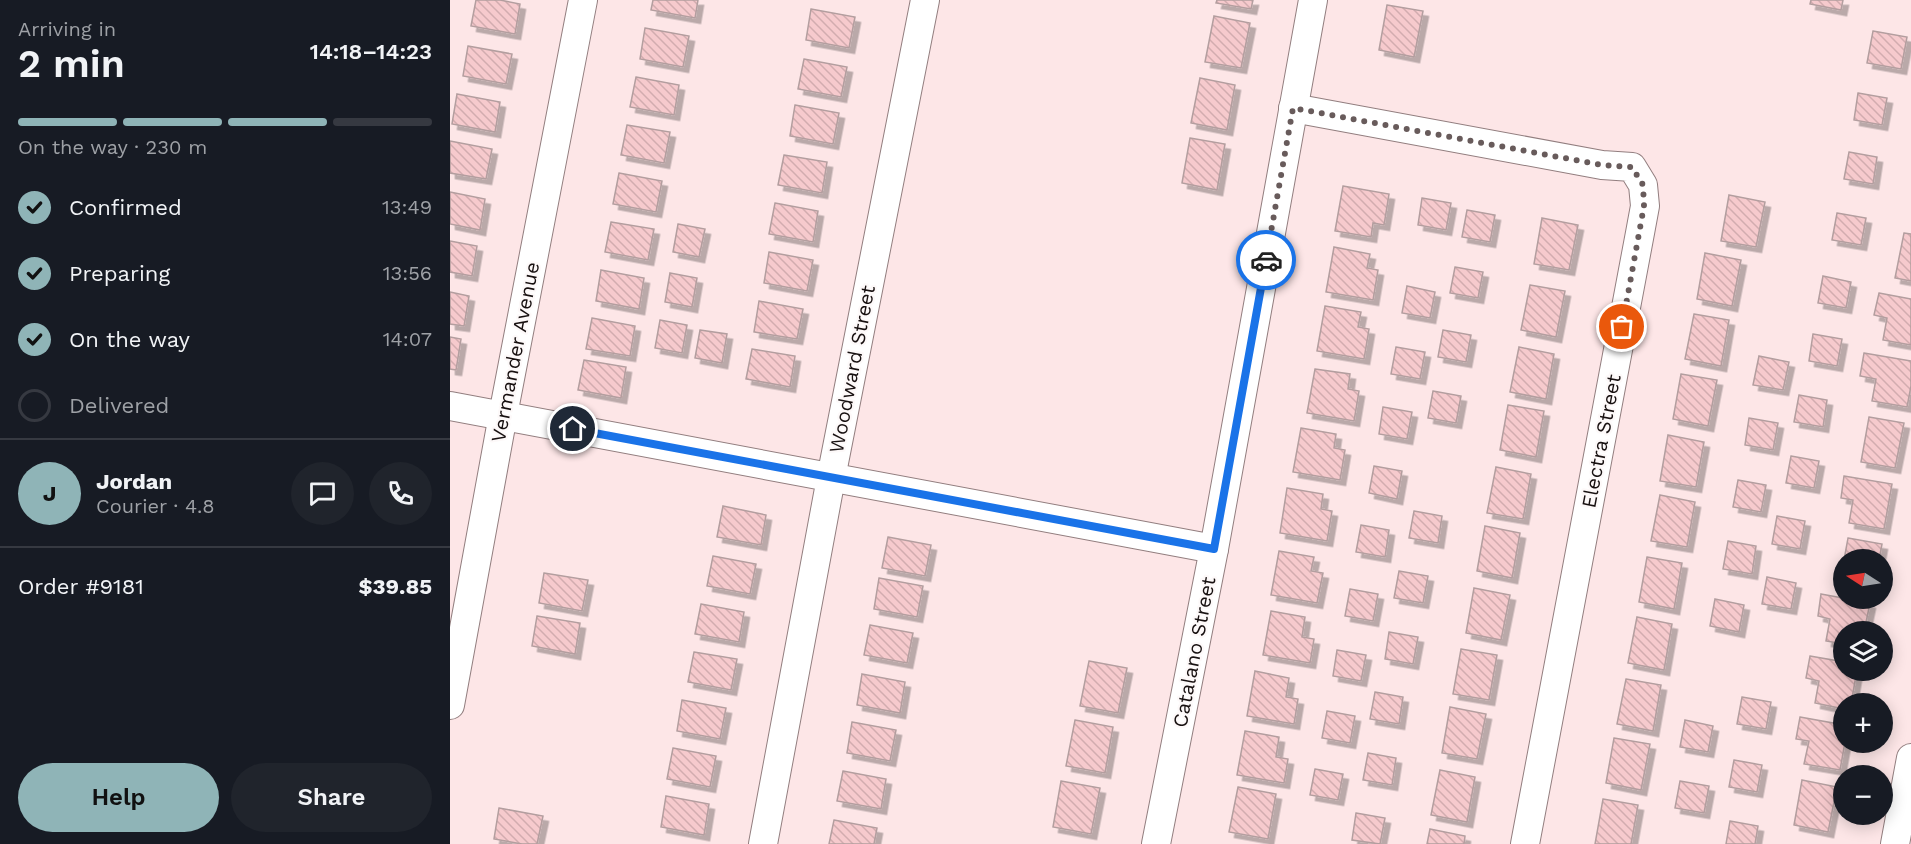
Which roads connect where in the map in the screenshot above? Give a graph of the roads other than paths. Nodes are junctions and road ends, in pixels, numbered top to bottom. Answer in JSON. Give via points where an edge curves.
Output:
{"nodes":[{"id":1,"x":583,"y":0,"type":"edge"},
{"id":2,"x":924,"y":0,"type":"edge"},
{"id":3,"x":1313,"y":0,"type":"edge"},
{"id":4,"x":1293,"y":108,"type":"junction"},
{"id":5,"x":450,"y":406,"type":"edge"},
{"id":6,"x":503,"y":415,"type":"junction"},
{"id":7,"x":831,"y":478,"type":"junction"},
{"id":8,"x":1214,"y":549,"type":"junction"},
{"id":9,"x":450,"y":705,"type":"edge"},
{"id":10,"x":1911,"y":758,"type":"edge"},
{"id":11,"x":763,"y":844,"type":"edge"},
{"id":12,"x":1156,"y":844,"type":"edge"},
{"id":13,"x":1525,"y":844,"type":"edge"},
{"id":14,"x":1895,"y":844,"type":"edge"}],
"edges":[{"from":1,"to":6,"type":"street","name":"Vermander Avenue"},
{"from":2,"to":7,"type":"street","name":"Woodward Street"},
{"from":3,"to":4,"type":"street","name":"Catalano Street"},
{"from":4,"to":8,"type":"street","name":"Catalano Street"},
{"from":4,"to":13,"type":"street","name":"Electra Street","via":[[1602,165],[1632,167],[1643,185],[1640,233]]},
{"from":5,"to":6,"type":"street"},
{"from":6,"to":7,"type":"street"},
{"from":6,"to":9,"type":"street","name":"Vermander Avenue"},
{"from":7,"to":8,"type":"street"},
{"from":7,"to":11,"type":"street","name":"Woodward Street"},
{"from":8,"to":12,"type":"street","name":"Catalano Street"},
{"from":10,"to":14,"type":"street"}]}
